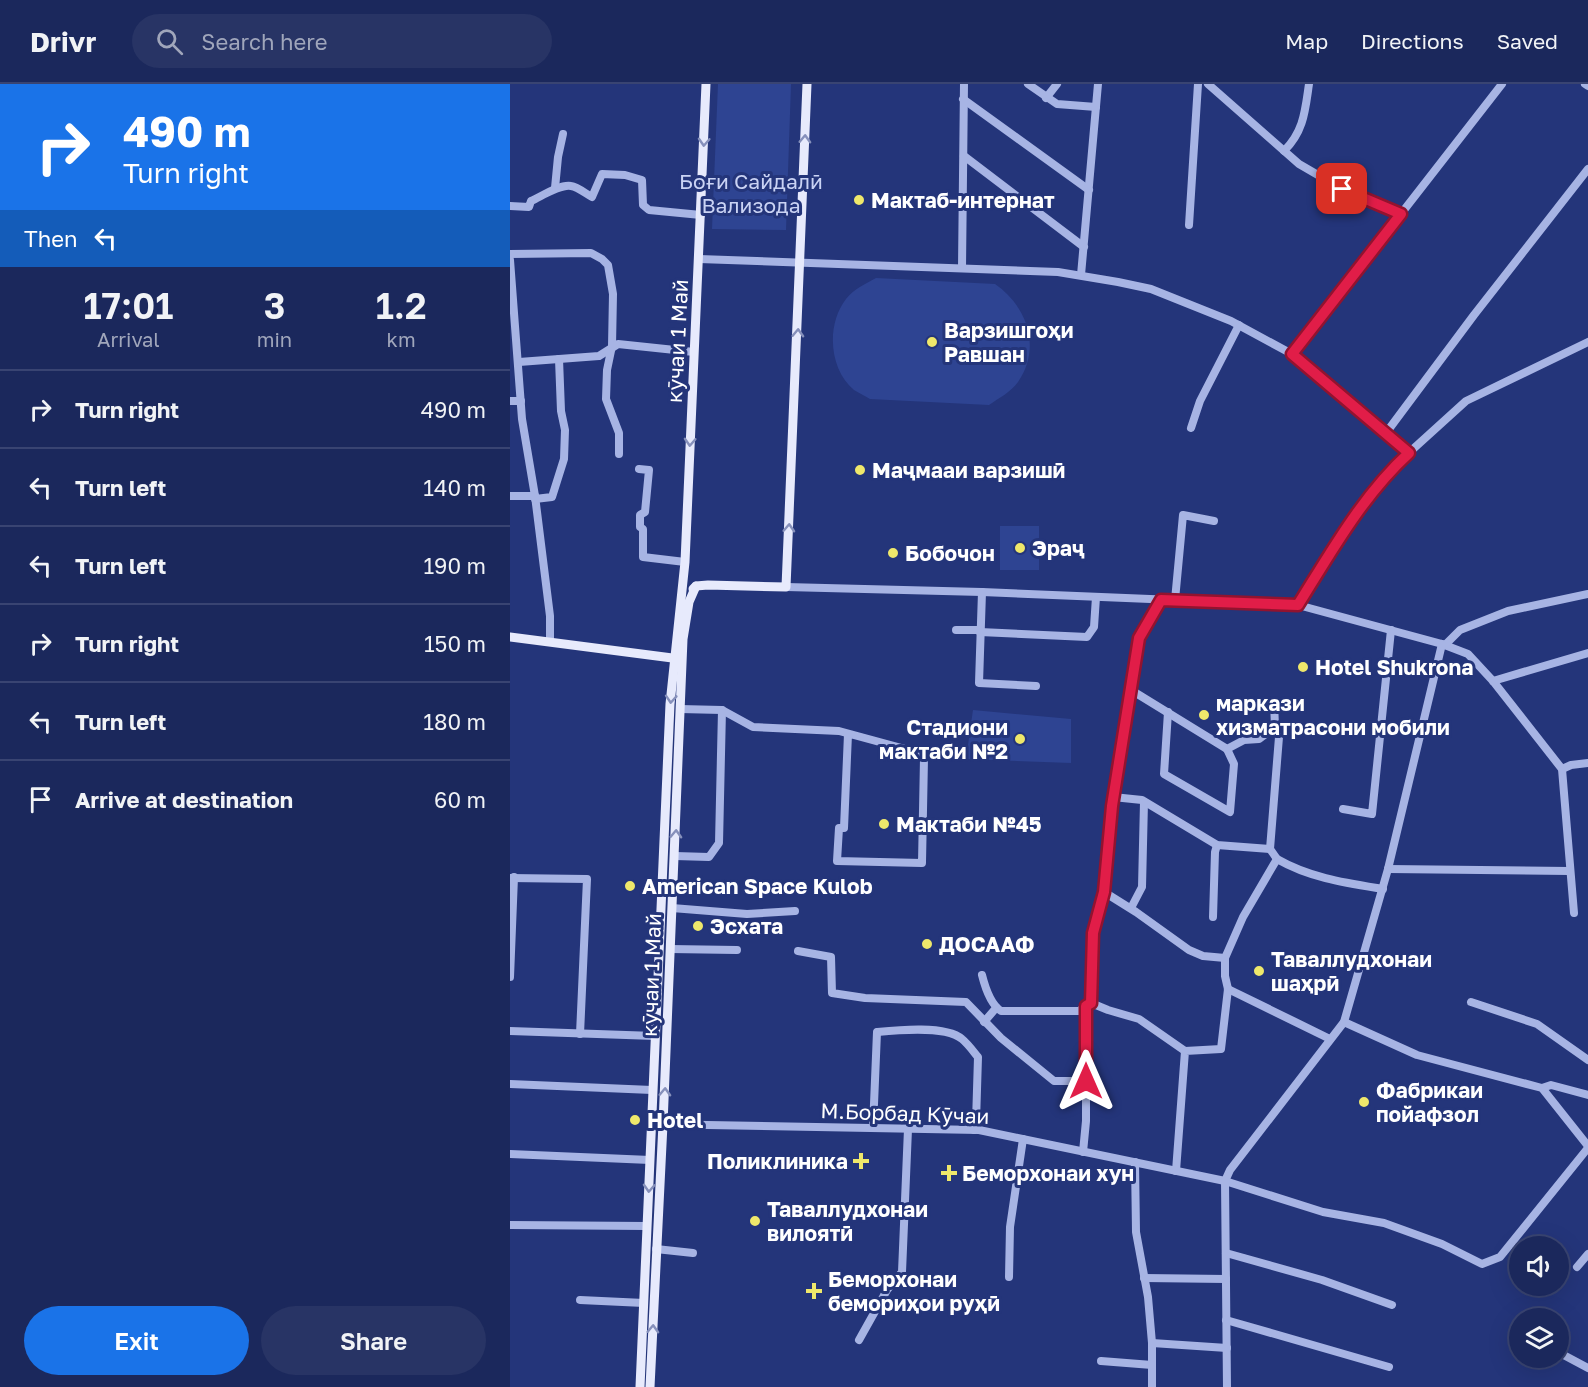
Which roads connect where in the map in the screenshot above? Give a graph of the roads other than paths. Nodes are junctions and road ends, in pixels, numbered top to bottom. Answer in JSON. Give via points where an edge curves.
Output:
{"nodes":[{"id":1,"x":706,"y":84,"type":"edge"},
{"id":2,"x":807,"y":84,"type":"edge"},
{"id":3,"x":964,"y":84,"type":"edge"},
{"id":4,"x":1028,"y":84,"type":"edge"},
{"id":5,"x":1057,"y":84,"type":"edge"},
{"id":6,"x":1098,"y":84,"type":"edge"},
{"id":7,"x":1198,"y":84,"type":"edge"},
{"id":8,"x":1208,"y":84,"type":"edge"},
{"id":9,"x":1309,"y":84,"type":"edge"},
{"id":10,"x":1502,"y":84,"type":"edge"},
{"id":11,"x":1046,"y":98,"type":"junction"},
{"id":12,"x":963,"y":99,"type":"junction"},
{"id":13,"x":1096,"y":107,"type":"junction"},
{"id":14,"x":563,"y":134,"type":"dead end"},
{"id":15,"x":1284,"y":151,"type":"junction"},
{"id":16,"x":964,"y":156,"type":"junction"},
{"id":17,"x":1588,"y":169,"type":"edge"},
{"id":18,"x":555,"y":188,"type":"junction"},
{"id":19,"x":1089,"y":190,"type":"junction"},
{"id":20,"x":510,"y":206,"type":"edge"},
{"id":21,"x":1401,"y":214,"type":"junction"},
{"id":22,"x":700,"y":215,"type":"junction"},
{"id":23,"x":1189,"y":225,"type":"dead end"},
{"id":24,"x":1084,"y":247,"type":"junction"},
{"id":25,"x":510,"y":254,"type":"edge"},
{"id":26,"x":699,"y":259,"type":"junction"},
{"id":27,"x":510,"y":260,"type":"edge"},
{"id":28,"x":801,"y":262,"type":"junction"},
{"id":29,"x":962,"y":268,"type":"junction"},
{"id":30,"x":1081,"y":275,"type":"junction"},
{"id":31,"x":1239,"y":325,"type":"junction"},
{"id":32,"x":513,"y":342,"type":"edge"},
{"id":33,"x":1588,"y":342,"type":"edge"},
{"id":34,"x":612,"y":346,"type":"junction"},
{"id":35,"x":694,"y":352,"type":"junction"},
{"id":36,"x":1292,"y":354,"type":"junction"},
{"id":37,"x":559,"y":359,"type":"junction"},
{"id":38,"x":519,"y":362,"type":"junction"},
{"id":39,"x":520,"y":400,"type":"junction"},
{"id":40,"x":510,"y":401,"type":"edge"},
{"id":41,"x":1191,"y":428,"type":"dead end"},
{"id":42,"x":1386,"y":433,"type":"junction"},
{"id":43,"x":1409,"y":453,"type":"junction"},
{"id":44,"x":619,"y":454,"type":"dead end"},
{"id":45,"x":639,"y":469,"type":"dead end"},
{"id":46,"x":510,"y":496,"type":"edge"},
{"id":47,"x":535,"y":498,"type":"junction"},
{"id":48,"x":1214,"y":521,"type":"dead end"},
{"id":49,"x":685,"y":563,"type":"junction"},
{"id":50,"x":696,"y":586,"type":"junction"},
{"id":51,"x":786,"y":587,"type":"junction"},
{"id":52,"x":982,"y":592,"type":"junction"},
{"id":53,"x":1588,"y":594,"type":"edge"},
{"id":54,"x":1096,"y":597,"type":"junction"},
{"id":55,"x":681,"y":599,"type":"junction"},
{"id":56,"x":1161,"y":600,"type":"junction"},
{"id":57,"x":1175,"y":600,"type":"junction"},
{"id":58,"x":1298,"y":605,"type":"junction"},
{"id":59,"x":956,"y":630,"type":"dead end"},
{"id":60,"x":1391,"y":630,"type":"junction"},
{"id":61,"x":980,"y":631,"type":"junction"},
{"id":62,"x":510,"y":637,"type":"edge"},
{"id":63,"x":550,"y":641,"type":"junction"},
{"id":64,"x":1443,"y":644,"type":"junction"},
{"id":65,"x":1588,"y":653,"type":"edge"},
{"id":66,"x":678,"y":659,"type":"junction"},
{"id":67,"x":1493,"y":681,"type":"junction"},
{"id":68,"x":1036,"y":686,"type":"dead end"},
{"id":69,"x":1131,"y":690,"type":"junction"},
{"id":70,"x":1274,"y":702,"type":"dead end"},
{"id":71,"x":680,"y":708,"type":"junction"},
{"id":72,"x":722,"y":710,"type":"junction"},
{"id":73,"x":1168,"y":712,"type":"junction"},
{"id":74,"x":1275,"y":727,"type":"junction"},
{"id":75,"x":848,"y":734,"type":"junction"},
{"id":76,"x":1227,"y":749,"type":"junction"},
{"id":77,"x":1588,"y":763,"type":"edge"},
{"id":78,"x":1562,"y":769,"type":"junction"},
{"id":79,"x":1113,"y":797,"type":"junction"},
{"id":80,"x":1144,"y":802,"type":"junction"},
{"id":81,"x":1343,"y":809,"type":"dead end"},
{"id":82,"x":1216,"y":845,"type":"junction"},
{"id":83,"x":1270,"y":849,"type":"junction"},
{"id":84,"x":675,"y":856,"type":"junction"},
{"id":85,"x":1277,"y":859,"type":"junction"},
{"id":86,"x":1388,"y":869,"type":"junction"},
{"id":87,"x":1569,"y":871,"type":"junction"},
{"id":88,"x":512,"y":877,"type":"edge"},
{"id":89,"x":1383,"y":889,"type":"junction"},
{"id":90,"x":1104,"y":892,"type":"junction"},
{"id":91,"x":672,"y":908,"type":"junction"},
{"id":92,"x":1131,"y":908,"type":"junction"},
{"id":93,"x":795,"y":911,"type":"dead end"},
{"id":94,"x":1574,"y":913,"type":"dead end"},
{"id":95,"x":1213,"y":917,"type":"dead end"},
{"id":96,"x":670,"y":949,"type":"junction"},
{"id":97,"x":737,"y":950,"type":"dead end"},
{"id":98,"x":798,"y":951,"type":"dead end"},
{"id":99,"x":510,"y":954,"type":"edge"},
{"id":100,"x":1226,"y":958,"type":"junction"},
{"id":101,"x":982,"y":975,"type":"dead end"},
{"id":102,"x":510,"y":977,"type":"edge"},
{"id":103,"x":1228,"y":989,"type":"junction"},
{"id":104,"x":1471,"y":1002,"type":"dead end"},
{"id":105,"x":1089,"y":1004,"type":"junction"},
{"id":106,"x":996,"y":1008,"type":"junction"},
{"id":107,"x":984,"y":1022,"type":"junction"},
{"id":108,"x":1344,"y":1022,"type":"junction"},
{"id":109,"x":510,"y":1031,"type":"edge"},
{"id":110,"x":580,"y":1034,"type":"junction"},
{"id":111,"x":655,"y":1036,"type":"junction"},
{"id":112,"x":1330,"y":1039,"type":"junction"},
{"id":113,"x":1185,"y":1051,"type":"junction"},
{"id":114,"x":1588,"y":1060,"type":"edge"},
{"id":115,"x":1086,"y":1081,"type":"junction"},
{"id":116,"x":510,"y":1084,"type":"edge"},
{"id":117,"x":1542,"y":1088,"type":"junction"},
{"id":118,"x":652,"y":1090,"type":"junction"},
{"id":119,"x":1588,"y":1095,"type":"edge"},
{"id":120,"x":651,"y":1124,"type":"junction"},
{"id":121,"x":663,"y":1124,"type":"junction"},
{"id":122,"x":873,"y":1128,"type":"junction"},
{"id":123,"x":908,"y":1129,"type":"junction"},
{"id":124,"x":974,"y":1130,"type":"junction"},
{"id":125,"x":1023,"y":1139,"type":"junction"},
{"id":126,"x":1588,"y":1147,"type":"edge"},
{"id":127,"x":1083,"y":1152,"type":"junction"},
{"id":128,"x":510,"y":1154,"type":"edge"},
{"id":129,"x":650,"y":1160,"type":"junction"},
{"id":130,"x":1135,"y":1162,"type":"junction"},
{"id":131,"x":1176,"y":1171,"type":"junction"},
{"id":132,"x":1225,"y":1181,"type":"junction"},
{"id":133,"x":510,"y":1225,"type":"edge"},
{"id":134,"x":647,"y":1226,"type":"junction"},
{"id":135,"x":656,"y":1249,"type":"junction"},
{"id":136,"x":693,"y":1253,"type":"dead end"},
{"id":137,"x":1226,"y":1253,"type":"junction"},
{"id":138,"x":1588,"y":1254,"type":"edge"},
{"id":139,"x":1577,"y":1267,"type":"dead end"},
{"id":140,"x":1008,"y":1277,"type":"dead end"},
{"id":141,"x":1144,"y":1278,"type":"junction"},
{"id":142,"x":1226,"y":1279,"type":"junction"},
{"id":143,"x":580,"y":1300,"type":"dead end"},
{"id":144,"x":644,"y":1303,"type":"junction"},
{"id":145,"x":1392,"y":1305,"type":"dead end"},
{"id":146,"x":1227,"y":1320,"type":"junction"},
{"id":147,"x":859,"y":1340,"type":"dead end"},
{"id":148,"x":1152,"y":1343,"type":"junction"},
{"id":149,"x":1227,"y":1347,"type":"junction"},
{"id":150,"x":1569,"y":1358,"type":"edge"},
{"id":151,"x":1101,"y":1361,"type":"dead end"},
{"id":152,"x":1152,"y":1365,"type":"junction"},
{"id":153,"x":1389,"y":1367,"type":"dead end"},
{"id":154,"x":1588,"y":1368,"type":"edge"},
{"id":155,"x":640,"y":1387,"type":"edge"},
{"id":156,"x":650,"y":1387,"type":"edge"},
{"id":157,"x":1152,"y":1387,"type":"edge"},
{"id":158,"x":1227,"y":1387,"type":"edge"}],
"edges":[{"from":1,"to":22,"type":"main road","name":"кӯчаи 1 Май","one_way":true},
{"from":28,"to":2,"type":"main road","one_way":true},
{"from":3,"to":12,"type":"street"},
{"from":4,"to":11,"type":"street"},
{"from":5,"to":11,"type":"street"},
{"from":6,"to":13,"type":"street"},
{"from":7,"to":23,"type":"street"},
{"from":8,"to":15,"type":"street"},
{"from":9,"to":15,"type":"street","via":[[1296,139]]},
{"from":10,"to":21,"type":"street"},
{"from":11,"to":13,"type":"street","via":[[1057,104]]},
{"from":12,"to":16,"type":"street"},
{"from":12,"to":19,"type":"street"},
{"from":13,"to":19,"type":"street"},
{"from":14,"to":18,"type":"street"},
{"from":15,"to":21,"type":"street","via":[[1342,189]]},
{"from":16,"to":24,"type":"street"},
{"from":16,"to":29,"type":"street"},
{"from":17,"to":42,"type":"street"},
{"from":18,"to":20,"type":"street","via":[[531,201],[529,207]]},
{"from":18,"to":22,"type":"street","via":[[570,186],[592,197],[602,174],[625,175],[642,180],[643,205],[649,210]]},
{"from":19,"to":24,"type":"street"},
{"from":21,"to":36,"type":"street"},
{"from":22,"to":26,"type":"main road","name":"кӯчаи 1 Май"},
{"from":24,"to":30,"type":"street"},
{"from":25,"to":34,"type":"street","via":[[591,253],[602,259],[608,265],[614,294]]},
{"from":26,"to":28,"type":"street"},
{"from":26,"to":35,"type":"main road","name":"кӯчаи 1 Май"},
{"from":27,"to":32,"type":"street"},
{"from":28,"to":29,"type":"street"},
{"from":51,"to":28,"type":"main road","one_way":true},
{"from":29,"to":30,"type":"street"},
{"from":30,"to":31,"type":"street","via":[[1151,289]]},
{"from":31,"to":36,"type":"street"},
{"from":31,"to":41,"type":"street","via":[[1200,401]]},
{"from":32,"to":38,"type":"street"},
{"from":33,"to":43,"type":"street","via":[[1466,401]]},
{"from":34,"to":35,"type":"street"},
{"from":34,"to":37,"type":"street","via":[[599,356]]},
{"from":34,"to":44,"type":"street","via":[[606,399],[619,433]]},
{"from":35,"to":49,"type":"main road","name":"кӯчаи 1 Май","one_way":true},
{"from":36,"to":42,"type":"street"},
{"from":37,"to":38,"type":"street"},
{"from":37,"to":47,"type":"street","via":[[564,459],[552,497]]},
{"from":38,"to":39,"type":"street"},
{"from":39,"to":40,"type":"street"},
{"from":39,"to":47,"type":"street"},
{"from":42,"to":43,"type":"street"},
{"from":43,"to":58,"type":"street","via":[[1391,469],[1338,540]]},
{"from":45,"to":49,"type":"street","via":[[650,470],[645,512],[640,515],[643,557]]},
{"from":46,"to":47,"type":"street"},
{"from":47,"to":63,"type":"street"},
{"from":48,"to":57,"type":"street","via":[[1184,515]]},
{"from":49,"to":50,"type":"main road","via":[[689,579]]},
{"from":49,"to":55,"type":"main road","name":"кӯчаи 1 Май"},
{"from":50,"to":51,"type":"main road"},
{"from":50,"to":55,"type":"main road"},
{"from":50,"to":66,"type":"main road","name":"кӯчаи 1 Май"},
{"from":51,"to":52,"type":"street"},
{"from":52,"to":54,"type":"street"},
{"from":52,"to":61,"type":"street"},
{"from":53,"to":64,"type":"street","via":[[1508,611],[1460,630]]},
{"from":54,"to":56,"type":"street"},
{"from":54,"to":61,"type":"street","via":[[1094,627],[1087,637]]},
{"from":55,"to":66,"type":"main road","name":"кӯчаи 1 Май"},
{"from":56,"to":57,"type":"street"},
{"from":56,"to":69,"type":"street","via":[[1139,638]]},
{"from":57,"to":58,"type":"street"},
{"from":58,"to":60,"type":"street"},
{"from":59,"to":61,"type":"street"},
{"from":60,"to":64,"type":"street"},
{"from":60,"to":81,"type":"street","via":[[1372,814]]},
{"from":61,"to":68,"type":"street","via":[[980,683]]},
{"from":62,"to":63,"type":"main road"},
{"from":63,"to":66,"type":"main road"},
{"from":64,"to":67,"type":"street","via":[[1468,654]]},
{"from":64,"to":86,"type":"street"},
{"from":65,"to":67,"type":"street"},
{"from":66,"to":71,"type":"main road","name":"кӯчаи 1 Май"},
{"from":66,"to":111,"type":"main road","name":"кӯчаи 1 Май","one_way":true},
{"from":67,"to":78,"type":"street"},
{"from":69,"to":73,"type":"street"},
{"from":69,"to":79,"type":"street"},
{"from":70,"to":74,"type":"street"},
{"from":71,"to":72,"type":"street"},
{"from":84,"to":71,"type":"main road","name":"кӯчаи 1 Май","one_way":true},
{"from":72,"to":75,"type":"street","via":[[753,727]]},
{"from":72,"to":84,"type":"street","via":[[719,843],[709,857]]},
{"from":73,"to":76,"type":"street"},
{"from":73,"to":76,"type":"street","via":[[1164,774],[1230,812],[1234,764]]},
{"from":74,"to":76,"type":"street","via":[[1259,739],[1244,740]]},
{"from":74,"to":83,"type":"street","via":[[1279,737]]},
{"from":75,"to":75,"type":"street","via":[[920,753],[924,758],[922,863],[837,861],[839,828],[844,828]]},
{"from":77,"to":78,"type":"street"},
{"from":78,"to":87,"type":"street"},
{"from":79,"to":80,"type":"street"},
{"from":79,"to":90,"type":"street"},
{"from":80,"to":82,"type":"street"},
{"from":80,"to":92,"type":"street","via":[[1142,887]]},
{"from":82,"to":83,"type":"street"},
{"from":82,"to":95,"type":"street"},
{"from":83,"to":85,"type":"street"},
{"from":84,"to":91,"type":"main road","name":"кӯчаи 1 Май"},
{"from":85,"to":89,"type":"street","via":[[1330,880]]},
{"from":85,"to":100,"type":"street","via":[[1243,916]]},
{"from":86,"to":87,"type":"street"},
{"from":86,"to":89,"type":"street"},
{"from":87,"to":94,"type":"street"},
{"from":88,"to":99,"type":"street"},
{"from":88,"to":110,"type":"street","via":[[587,879]]},
{"from":89,"to":108,"type":"street"},
{"from":90,"to":92,"type":"street"},
{"from":90,"to":105,"type":"street","via":[[1093,933]]},
{"from":91,"to":93,"type":"street","via":[[747,914]]},
{"from":91,"to":96,"type":"main road","name":"кӯчаи 1 Май"},
{"from":92,"to":100,"type":"street","via":[[1189,950]]},
{"from":96,"to":97,"type":"street"},
{"from":121,"to":96,"type":"main road","name":"кӯчаи 1 Май","one_way":true},
{"from":98,"to":107,"type":"street","via":[[831,957],[832,993],[966,1002]]},
{"from":99,"to":102,"type":"street"},
{"from":100,"to":103,"type":"street"},
{"from":101,"to":106,"type":"street"},
{"from":103,"to":112,"type":"street"},
{"from":103,"to":113,"type":"street","via":[[1221,1049]]},
{"from":104,"to":114,"type":"street","via":[[1537,1024]]},
{"from":105,"to":106,"type":"street","via":[[1079,1011],[1012,1012]]},
{"from":105,"to":113,"type":"street","via":[[1139,1019]]},
{"from":105,"to":115,"type":"street"},
{"from":106,"to":107,"type":"street"},
{"from":107,"to":115,"type":"street","via":[[1054,1081]]},
{"from":108,"to":112,"type":"street"},
{"from":108,"to":117,"type":"street","via":[[1418,1055]]},
{"from":109,"to":110,"type":"street"},
{"from":110,"to":111,"type":"street"},
{"from":111,"to":118,"type":"main road","name":"кӯчаи 1 Май"},
{"from":112,"to":132,"type":"street"},
{"from":113,"to":131,"type":"street"},
{"from":115,"to":127,"type":"street"},
{"from":116,"to":118,"type":"street"},
{"from":117,"to":119,"type":"street","via":[[1551,1085]]},
{"from":117,"to":126,"type":"street"},
{"from":118,"to":120,"type":"main road","name":"кӯчаи 1 Май"},
{"from":120,"to":121,"type":"street","name":"М.Борбад Кӯчаи"},
{"from":120,"to":129,"type":"main road","name":"кӯчаи 1 Май"},
{"from":121,"to":122,"type":"street","name":"М.Борбад Кӯчаи"},
{"from":121,"to":135,"type":"main road","name":"кӯчаи 1 Май"},
{"from":122,"to":123,"type":"street","name":"М.Борбад Кӯчаи"},
{"from":122,"to":124,"type":"street","via":[[877,1032],[901,1030],[943,1031],[960,1037],[978,1057]]},
{"from":123,"to":124,"type":"street","name":"М.Борбад Кӯчаи"},
{"from":123,"to":147,"type":"street","via":[[902,1272],[887,1290]]},
{"from":124,"to":125,"type":"street","name":"М.Борбад Кӯчаи"},
{"from":125,"to":127,"type":"street","name":"М.Борбад Кӯчаи"},
{"from":125,"to":140,"type":"street","via":[[1010,1227]]},
{"from":126,"to":132,"type":"street","name":"М.Борбад Кӯчаи","via":[[1500,1257],[1482,1264],[1442,1244],[1384,1223],[1323,1212]]},
{"from":127,"to":130,"type":"street","name":"М.Борбад Кӯчаи"},
{"from":128,"to":129,"type":"street"},
{"from":129,"to":134,"type":"main road","name":"кӯчаи 1 Май","one_way":true},
{"from":130,"to":131,"type":"street","name":"М.Борбад Кӯчаи"},
{"from":130,"to":141,"type":"street","via":[[1136,1232]]},
{"from":131,"to":132,"type":"street","name":"М.Борбад Кӯчаи"},
{"from":132,"to":137,"type":"street"},
{"from":133,"to":134,"type":"street"},
{"from":134,"to":144,"type":"main road","name":"кӯчаи 1 Май"},
{"from":135,"to":136,"type":"street"},
{"from":156,"to":135,"type":"main road","name":"кӯчаи 1 Май","one_way":true},
{"from":137,"to":142,"type":"street"},
{"from":137,"to":145,"type":"street"},
{"from":138,"to":139,"type":"street"},
{"from":141,"to":142,"type":"street"},
{"from":141,"to":148,"type":"street"},
{"from":142,"to":146,"type":"street"},
{"from":143,"to":144,"type":"street"},
{"from":144,"to":155,"type":"main road","name":"кӯчаи 1 Май"},
{"from":146,"to":149,"type":"street"},
{"from":146,"to":153,"type":"street"},
{"from":148,"to":149,"type":"street"},
{"from":148,"to":152,"type":"street"},
{"from":149,"to":158,"type":"street"},
{"from":150,"to":154,"type":"street"},
{"from":151,"to":152,"type":"street"},
{"from":152,"to":157,"type":"street"}]}
